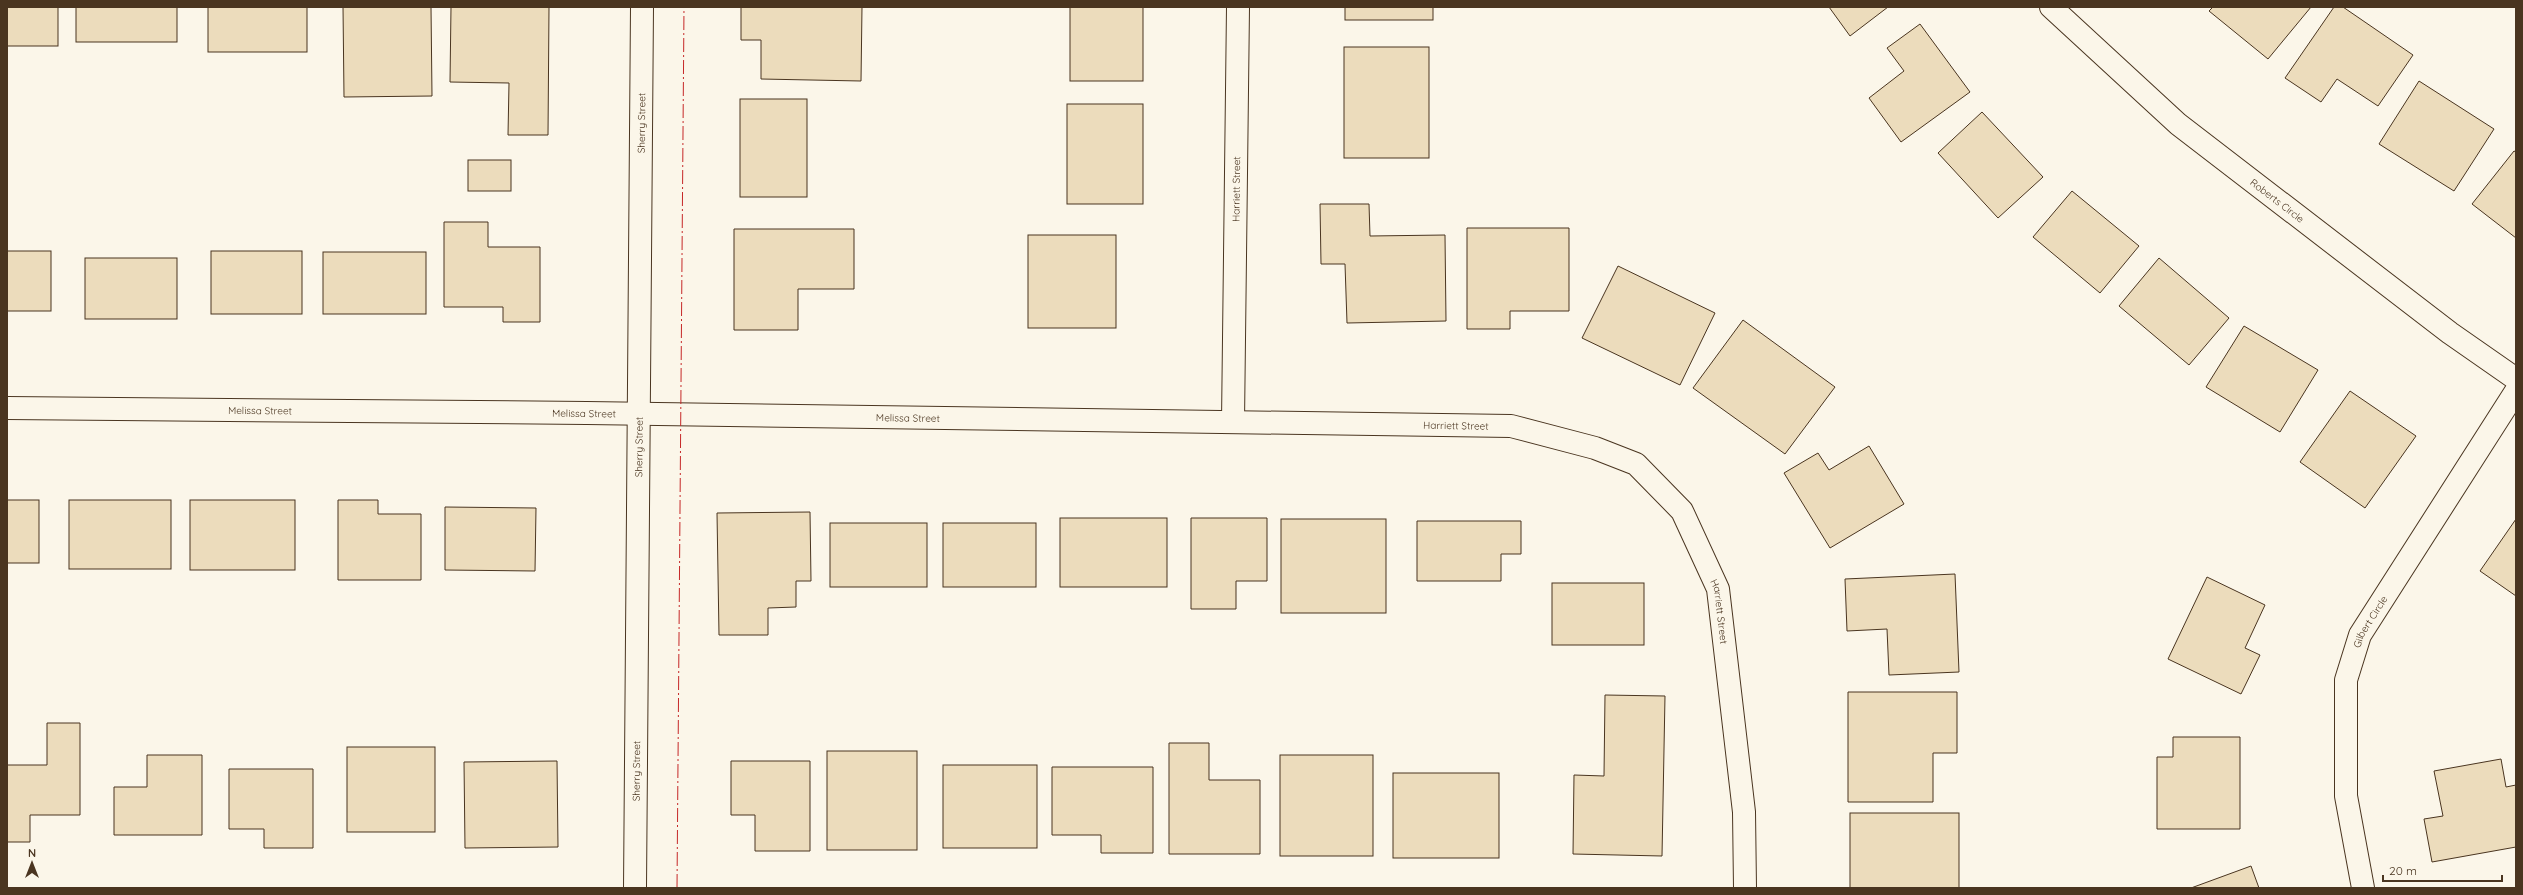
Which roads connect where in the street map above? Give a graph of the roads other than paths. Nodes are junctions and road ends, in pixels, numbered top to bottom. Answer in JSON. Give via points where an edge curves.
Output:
{"nodes":[{"id":1,"x":642,"y":7,"type":"edge"},
{"id":2,"x":1238,"y":7,"type":"edge"},
{"id":3,"x":2051,"y":7,"type":"edge"},
{"id":4,"x":2516,"y":379,"type":"edge"},
{"id":5,"x":2516,"y":391,"type":"edge"},
{"id":6,"x":7,"y":408,"type":"edge"},
{"id":7,"x":638,"y":413,"type":"junction"},
{"id":8,"x":1233,"y":422,"type":"junction"},
{"id":9,"x":634,"y":888,"type":"edge"},
{"id":10,"x":1745,"y":888,"type":"edge"},
{"id":11,"x":2363,"y":888,"type":"edge"}],
"edges":[{"from":1,"to":7,"type":"street","name":"Sherry Street"},
{"from":2,"to":8,"type":"street","name":"Harriett Street"},
{"from":3,"to":4,"type":"street","name":"Roberts Circle","via":[[2178,124],[2444,328]]},
{"from":5,"to":11,"type":"street","name":"Gilbert Circle","via":[[2360,635],[2346,680],[2346,796]]},
{"from":6,"to":7,"type":"street","name":"Melissa Street"},
{"from":7,"to":8,"type":"street","name":"Melissa Street"},
{"from":7,"to":9,"type":"street","name":"Sherry Street"},
{"from":8,"to":10,"type":"street","name":"Harriett Street","via":[[1511,426],[1595,448],[1636,464],[1682,511],[1718,589],[1744,812]]}]}
